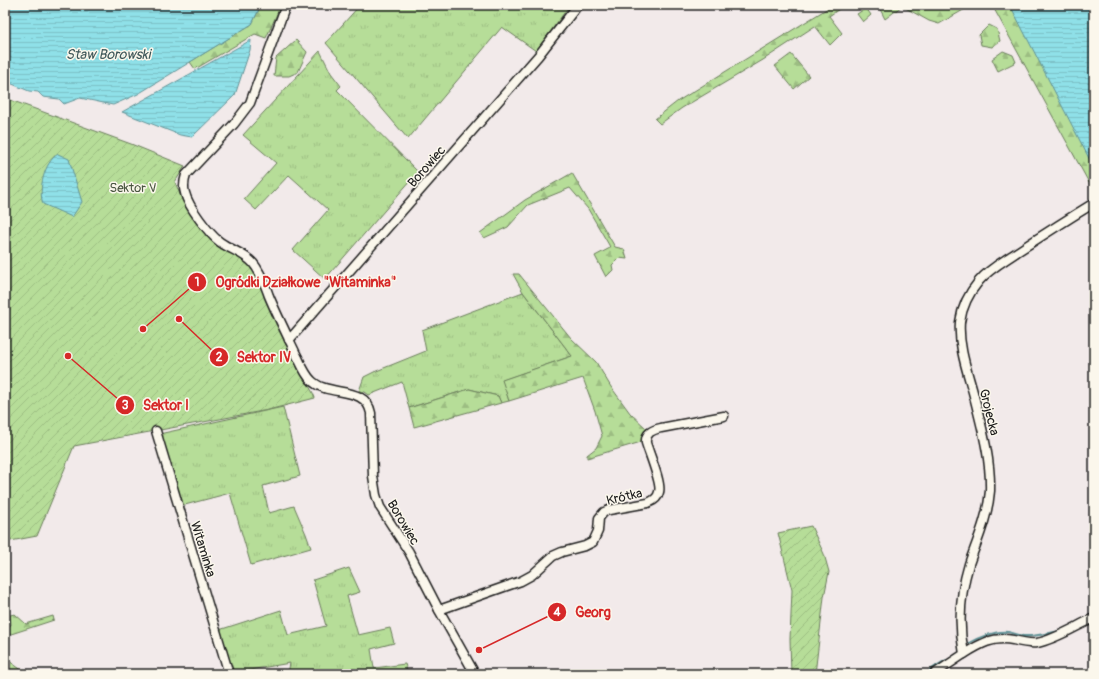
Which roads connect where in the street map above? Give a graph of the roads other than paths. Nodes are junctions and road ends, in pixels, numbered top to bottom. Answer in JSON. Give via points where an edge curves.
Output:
{"nodes":[{"id":1,"x":286,"y":5,"type":"edge"},
{"id":2,"x":578,"y":5,"type":"edge"},
{"id":3,"x":1094,"y":203,"type":"edge"},
{"id":4,"x":289,"y":340,"type":"junction"},
{"id":5,"x":724,"y":416,"type":"dead end"},
{"id":6,"x":156,"y":431,"type":"dead end"},
{"id":7,"x":439,"y":610,"type":"junction"},
{"id":8,"x":1094,"y":618,"type":"edge"},
{"id":9,"x":964,"y":654,"type":"junction"},
{"id":10,"x":229,"y":674,"type":"edge"},
{"id":11,"x":475,"y":674,"type":"edge"},
{"id":12,"x":934,"y":674,"type":"edge"}],
"edges":[{"from":1,"to":4,"type":"street","name":"Borowiec","via":[[250,103],[188,173],[184,186],[188,200],[208,231],[220,242],[245,256],[255,266]]},
{"from":2,"to":4,"type":"street","name":"Borowiec","via":[[538,56]]},
{"from":3,"to":9,"type":"street","name":"Grojecka","via":[[989,272],[972,290],[963,309],[960,328],[963,353],[990,472],[988,506],[963,594],[960,623]]},
{"from":4,"to":7,"type":"street","name":"Borowiec","via":[[306,374],[313,382],[324,388],[358,396],[368,405],[373,476],[378,502],[409,552]]},
{"from":5,"to":7,"type":"street","name":"Krótka","via":[[652,430],[648,433],[646,443],[660,487],[659,493],[648,503],[606,511],[599,518],[597,535],[590,544],[554,556],[532,575],[520,581]]},
{"from":6,"to":10,"type":"street","name":"Witaminka"},
{"from":7,"to":11,"type":"street","name":"Borowiec"},
{"from":8,"to":9,"type":"street","via":[[1038,642],[994,639]]},
{"from":9,"to":12,"type":"street"}]}
